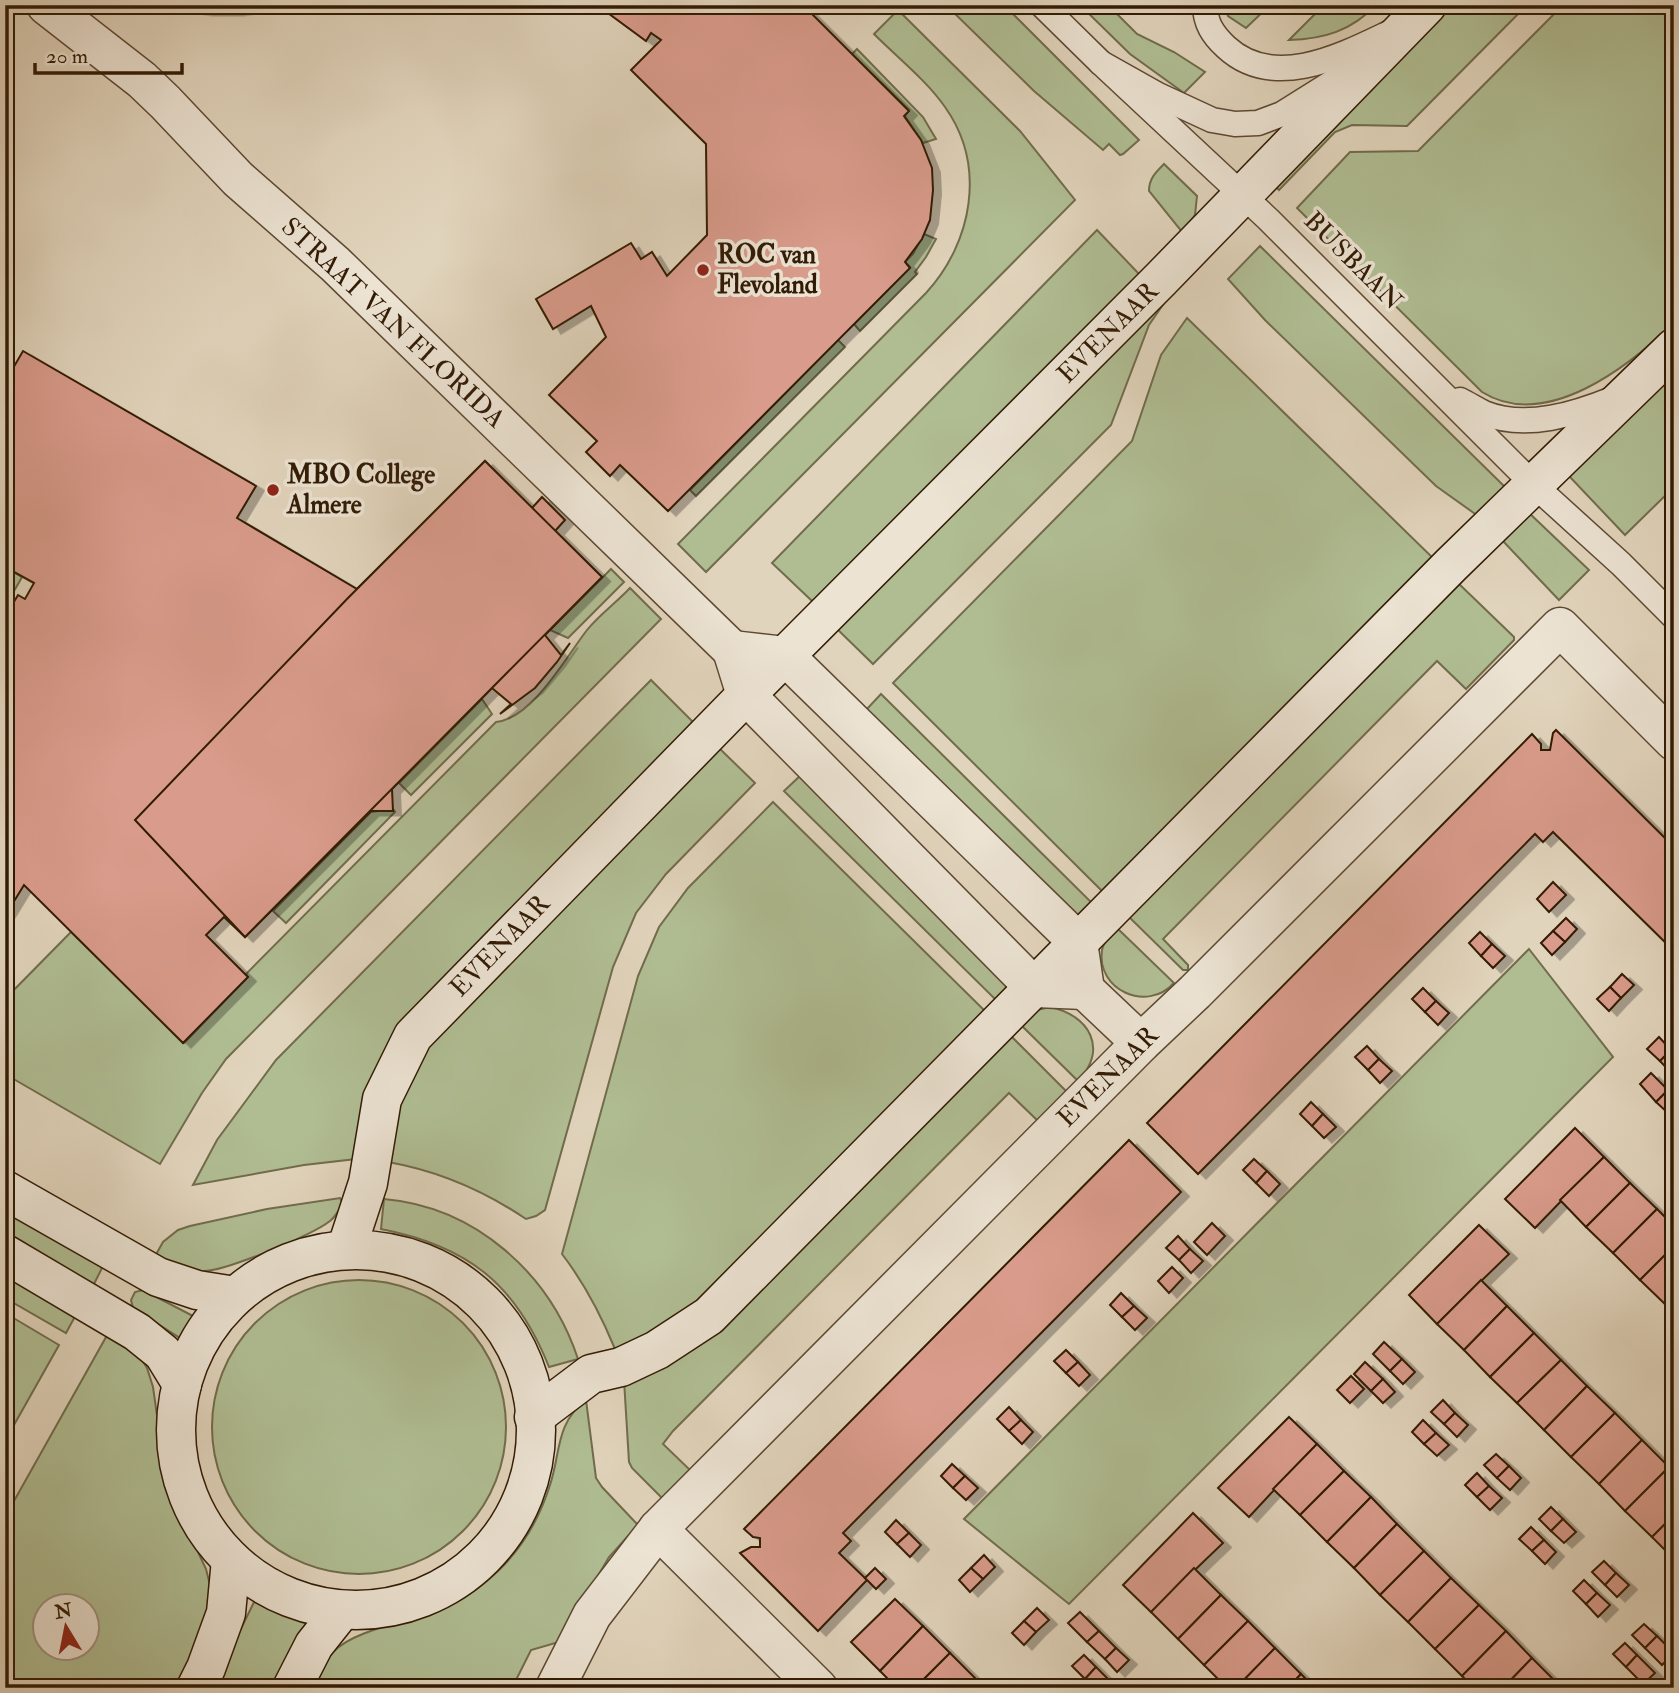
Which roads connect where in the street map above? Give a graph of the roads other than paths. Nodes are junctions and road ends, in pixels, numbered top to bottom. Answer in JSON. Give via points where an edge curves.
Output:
{"nodes":[{"id":1,"x":46,"y":5,"type":"edge"},
{"id":2,"x":1042,"y":5,"type":"edge"},
{"id":3,"x":1205,"y":5,"type":"edge"},
{"id":4,"x":1418,"y":14,"type":"edge"},
{"id":5,"x":1381,"y":53,"type":"junction"},
{"id":6,"x":1101,"y":63,"type":"junction"},
{"id":7,"x":1243,"y":195,"type":"junction"},
{"id":8,"x":1674,"y":348,"type":"edge"},
{"id":9,"x":1420,"y":370,"type":"junction"},
{"id":10,"x":1647,"y":376,"type":"junction"},
{"id":11,"x":1534,"y":485,"type":"junction"},
{"id":12,"x":1674,"y":617,"type":"edge"},
{"id":13,"x":732,"y":650,"type":"junction"},
{"id":14,"x":785,"y":656,"type":"junction"},
{"id":15,"x":746,"y":695,"type":"junction"},
{"id":16,"x":1674,"y":741,"type":"edge"},
{"id":17,"x":1078,"y":942,"type":"junction"},
{"id":18,"x":1035,"y":988,"type":"junction"},
{"id":19,"x":1085,"y":990,"type":"junction"},
{"id":20,"x":1141,"y":1043,"type":"junction"},
{"id":21,"x":5,"y":1190,"type":"edge"},
{"id":22,"x":346,"y":1250,"type":"junction"},
{"id":23,"x":5,"y":1254,"type":"edge"},
{"id":24,"x":235,"y":1296,"type":"junction"},
{"id":25,"x":182,"y":1384,"type":"junction"},
{"id":26,"x":534,"y":1417,"type":"junction"},
{"id":27,"x":658,"y":1529,"type":"junction"},
{"id":28,"x":230,"y":1560,"type":"junction"},
{"id":29,"x":341,"y":1611,"type":"junction"},
{"id":30,"x":196,"y":1688,"type":"edge"},
{"id":31,"x":292,"y":1688,"type":"edge"},
{"id":32,"x":555,"y":1688,"type":"edge"},
{"id":33,"x":818,"y":1688,"type":"edge"}],
"edges":[{"from":1,"to":13,"type":"main road","name":"STRAAT VAN FLORIDA","via":[[149,87],[238,179],[335,264]]},
{"from":2,"to":6,"type":"lane"},
{"from":3,"to":4,"type":"lane","via":[[1205,18],[1219,41],[1233,54],[1268,68],[1319,63]]},
{"from":4,"to":5,"type":"main road","name":"EVENAAR"},
{"from":5,"to":6,"type":"lane","via":[[1282,114],[1258,123],[1235,124],[1212,120]]},
{"from":5,"to":7,"type":"main road","name":"EVENAAR"},
{"from":6,"to":7,"type":"lane","name":"BUSBAAN"},
{"from":7,"to":9,"type":"lane","name":"BUSBAAN"},
{"from":7,"to":14,"type":"main road","name":"EVENAAR"},
{"from":8,"to":10,"type":"main road"},
{"from":9,"to":10,"type":"lane","name":"BUSBAAN","via":[[1459,400],[1485,413],[1530,420],[1594,407],[1622,395]]},
{"from":9,"to":11,"type":"lane","name":"BUSBAAN"},
{"from":10,"to":11,"type":"main road"},
{"from":11,"to":12,"type":"lane","name":"BUSBAAN"},
{"from":11,"to":17,"type":"main road"},
{"from":13,"to":14,"type":"main road"},
{"from":13,"to":15,"type":"main road","name":"STRAAT VAN FLORIDA"},
{"from":14,"to":15,"type":"main road","name":"EVENAAR"},
{"from":14,"to":17,"type":"main road"},
{"from":15,"to":18,"type":"main road"},
{"from":15,"to":22,"type":"main road","name":"EVENAAR","via":[[413,1036],[382,1099],[368,1183]]},
{"from":16,"to":20,"type":"main road","name":"EVENAAR","via":[[1560,627]]},
{"from":17,"to":18,"type":"main road"},
{"from":17,"to":19,"type":"main road"},
{"from":18,"to":19,"type":"main road"},
{"from":18,"to":26,"type":"main road","via":[[709,1316],[657,1350],[592,1374]]},
{"from":19,"to":20,"type":"main road"},
{"from":20,"to":27,"type":"main road","name":"EVENAAR"},
{"from":21,"to":24,"type":"main road","via":[[158,1276],[197,1290]]},
{"from":22,"to":24,"type":"main road","via":[[310,1256]]},
{"from":22,"to":26,"type":"main road","via":[[389,1252],[437,1268],[475,1293],[506,1327],[526,1365]]},
{"from":23,"to":25,"type":"main road","via":[[137,1332],[163,1353]]},
{"from":24,"to":25,"type":"main road","via":[[200,1340]]},
{"from":25,"to":28,"type":"main road","via":[[176,1446],[184,1486],[206,1530]]},
{"from":26,"to":29,"type":"main road","via":[[525,1498],[506,1534],[460,1579],[411,1602],[374,1611]]},
{"from":27,"to":32,"type":"main road","name":"EVENAAR","via":[[592,1615]]},
{"from":27,"to":33,"type":"main road"},
{"from":28,"to":29,"type":"main road","via":[[269,1588]]},
{"from":28,"to":30,"type":"main road","via":[[226,1613]]},
{"from":29,"to":31,"type":"main road","via":[[314,1645]]}]}
